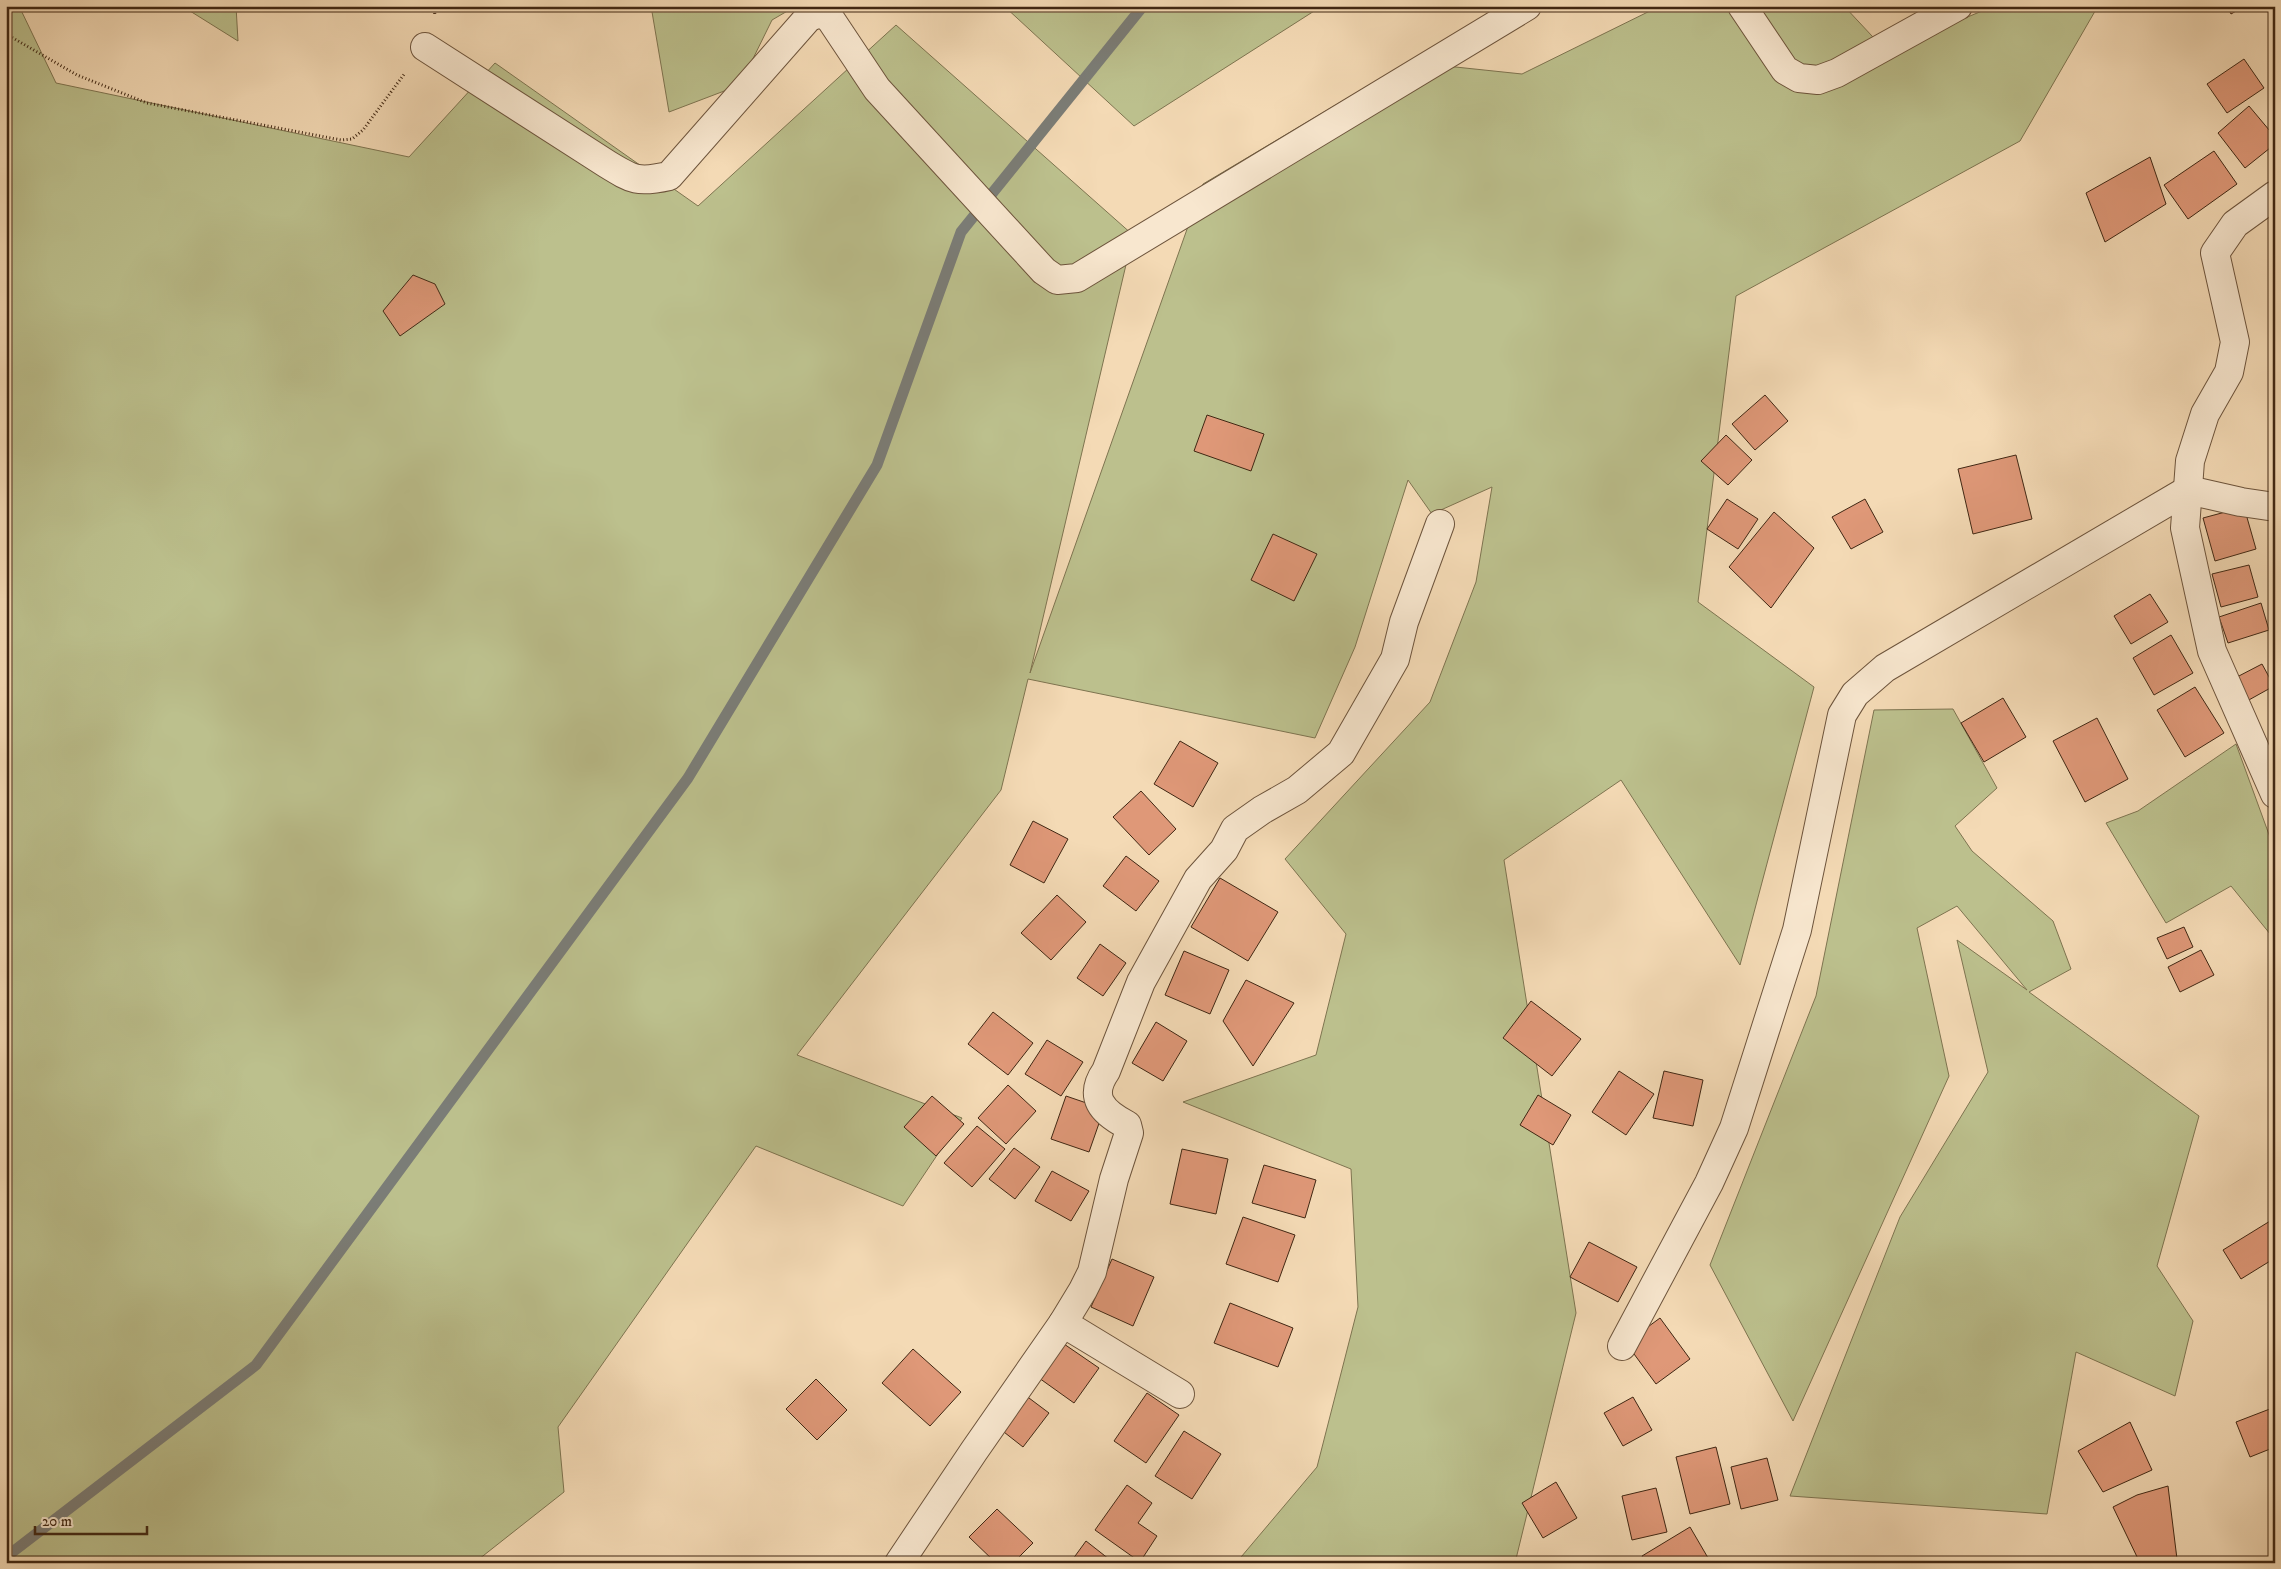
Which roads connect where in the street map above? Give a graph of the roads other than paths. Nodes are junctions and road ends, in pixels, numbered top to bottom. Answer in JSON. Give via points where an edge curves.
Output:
{"nodes":[{"id":1,"x":1527,"y":6,"type":"edge"},
{"id":2,"x":1742,"y":6,"type":"edge"},
{"id":3,"x":1958,"y":6,"type":"edge"},
{"id":4,"x":425,"y":46,"type":"road end"},
{"id":5,"x":2275,"y":195,"type":"edge"},
{"id":6,"x":2188,"y":490,"type":"junction"},
{"id":7,"x":2275,"y":506,"type":"edge"},
{"id":8,"x":1440,"y":524,"type":"dead end"},
{"id":9,"x":2275,"y":794,"type":"edge"},
{"id":10,"x":1063,"y":1323,"type":"junction"},
{"id":11,"x":1622,"y":1346,"type":"dead end"},
{"id":12,"x":1180,"y":1394,"type":"dead end"},
{"id":13,"x":899,"y":1563,"type":"edge"}],
"edges":[{"from":1,"to":4,"type":"street","via":[[1077,278],[1057,280],[1044,271],[877,89],[829,18],[818,13],[808,18],[669,176],[647,181],[630,178],[606,164]]},
{"from":2,"to":3,"type":"street","via":[[1786,70],[1799,78],[1818,80]]},
{"from":5,"to":6,"type":"street","via":[[2235,224],[2215,254],[2235,342],[2229,372],[2205,414],[2190,461]]},
{"from":6,"to":7,"type":"street"},
{"from":6,"to":9,"type":"street","via":[[2185,528],[2212,651]]},
{"from":6,"to":11,"type":"street","via":[[1885,668],[1854,694],[1842,715],[1797,930],[1734,1128],[1710,1183]]},
{"from":8,"to":10,"type":"street","via":[[1404,622],[1395,659],[1341,753],[1297,790],[1235,829],[1224,850],[1198,879],[1141,982],[1106,1071],[1097,1083],[1097,1096],[1102,1106],[1111,1116],[1127,1125],[1129,1133],[1114,1179],[1092,1272]]},
{"from":10,"to":12,"type":"street"},
{"from":10,"to":13,"type":"street"}]}
